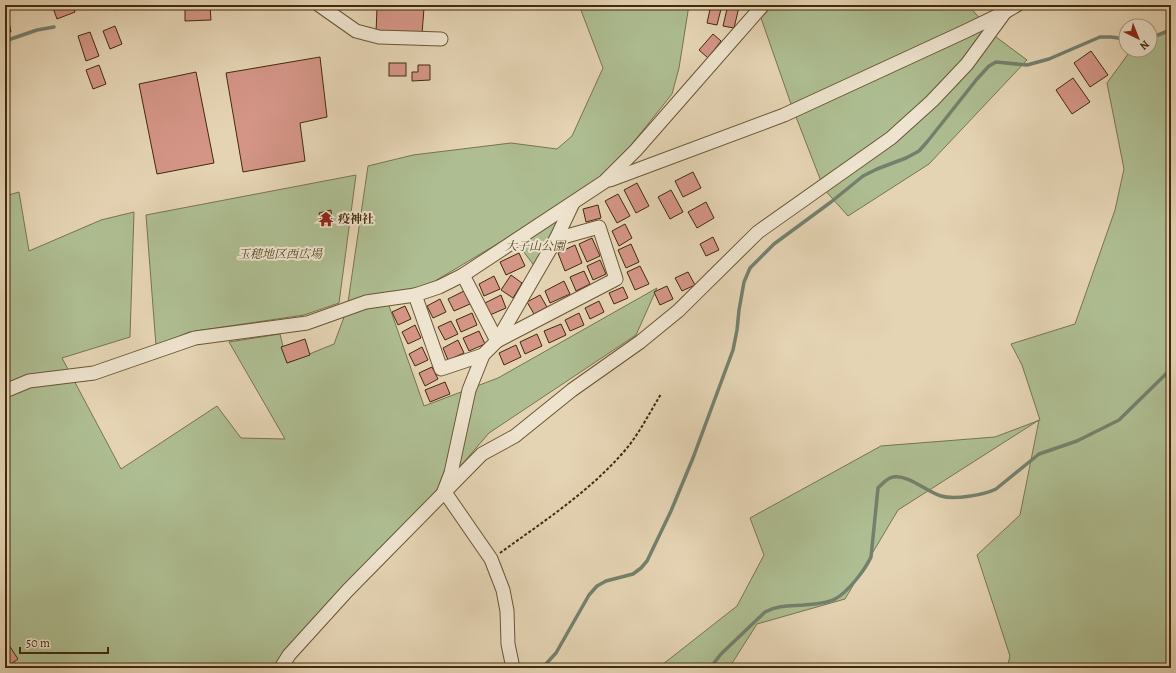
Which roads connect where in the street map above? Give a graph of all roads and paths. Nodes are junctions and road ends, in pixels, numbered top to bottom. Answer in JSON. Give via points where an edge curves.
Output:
{"nodes":[{"id":1,"x":319,"y":5,"type":"edge"},
{"id":2,"x":763,"y":5,"type":"edge"},
{"id":3,"x":1017,"y":5,"type":"edge"},
{"id":4,"x":1005,"y":12,"type":"junction"},
{"id":5,"x":441,"y":39,"type":"dead end"},
{"id":6,"x":604,"y":182,"type":"junction"},
{"id":7,"x":573,"y":203,"type":"junction"},
{"id":8,"x":556,"y":239,"type":"junction"},
{"id":9,"x":463,"y":275,"type":"junction"},
{"id":10,"x":415,"y":295,"type":"junction"},
{"id":11,"x":497,"y":341,"type":"junction"},
{"id":12,"x":483,"y":355,"type":"junction"},
{"id":13,"x":5,"y":391,"type":"edge"},
{"id":14,"x":661,"y":394,"type":"dead end"},
{"id":15,"x":444,"y":491,"type":"junction"},
{"id":16,"x":491,"y":559,"type":"junction"},
{"id":17,"x":281,"y":668,"type":"edge"},
{"id":18,"x":513,"y":668,"type":"edge"}],
"edges":[{"from":1,"to":5,"type":"street","via":[[356,31],[379,37]]},
{"from":2,"to":6,"type":"street","via":[[636,150]]},
{"from":3,"to":4,"type":"street"},
{"from":4,"to":6,"type":"street","via":[[784,115]]},
{"from":4,"to":15,"type":"street","via":[[967,64],[932,101],[891,138],[758,232],[678,311],[515,436],[482,454]]},
{"from":6,"to":7,"type":"street"},
{"from":7,"to":8,"type":"street"},
{"from":7,"to":9,"type":"street"},
{"from":8,"to":11,"type":"street"},
{"from":8,"to":11,"type":"street","via":[[599,226],[616,279]]},
{"from":9,"to":10,"type":"street"},
{"from":9,"to":11,"type":"street"},
{"from":10,"to":12,"type":"street","via":[[441,369]]},
{"from":10,"to":13,"type":"street","via":[[366,302],[307,323],[195,338],[94,373],[29,381]]},
{"from":11,"to":12,"type":"street"},
{"from":12,"to":15,"type":"street","via":[[469,390],[451,473]]},
{"from":14,"to":16,"type":"path","via":[[627,448],[608,468],[558,511]]},
{"from":15,"to":16,"type":"street"},
{"from":15,"to":17,"type":"street","via":[[348,590],[289,655]]},
{"from":16,"to":18,"type":"street","via":[[503,590]]}]}
